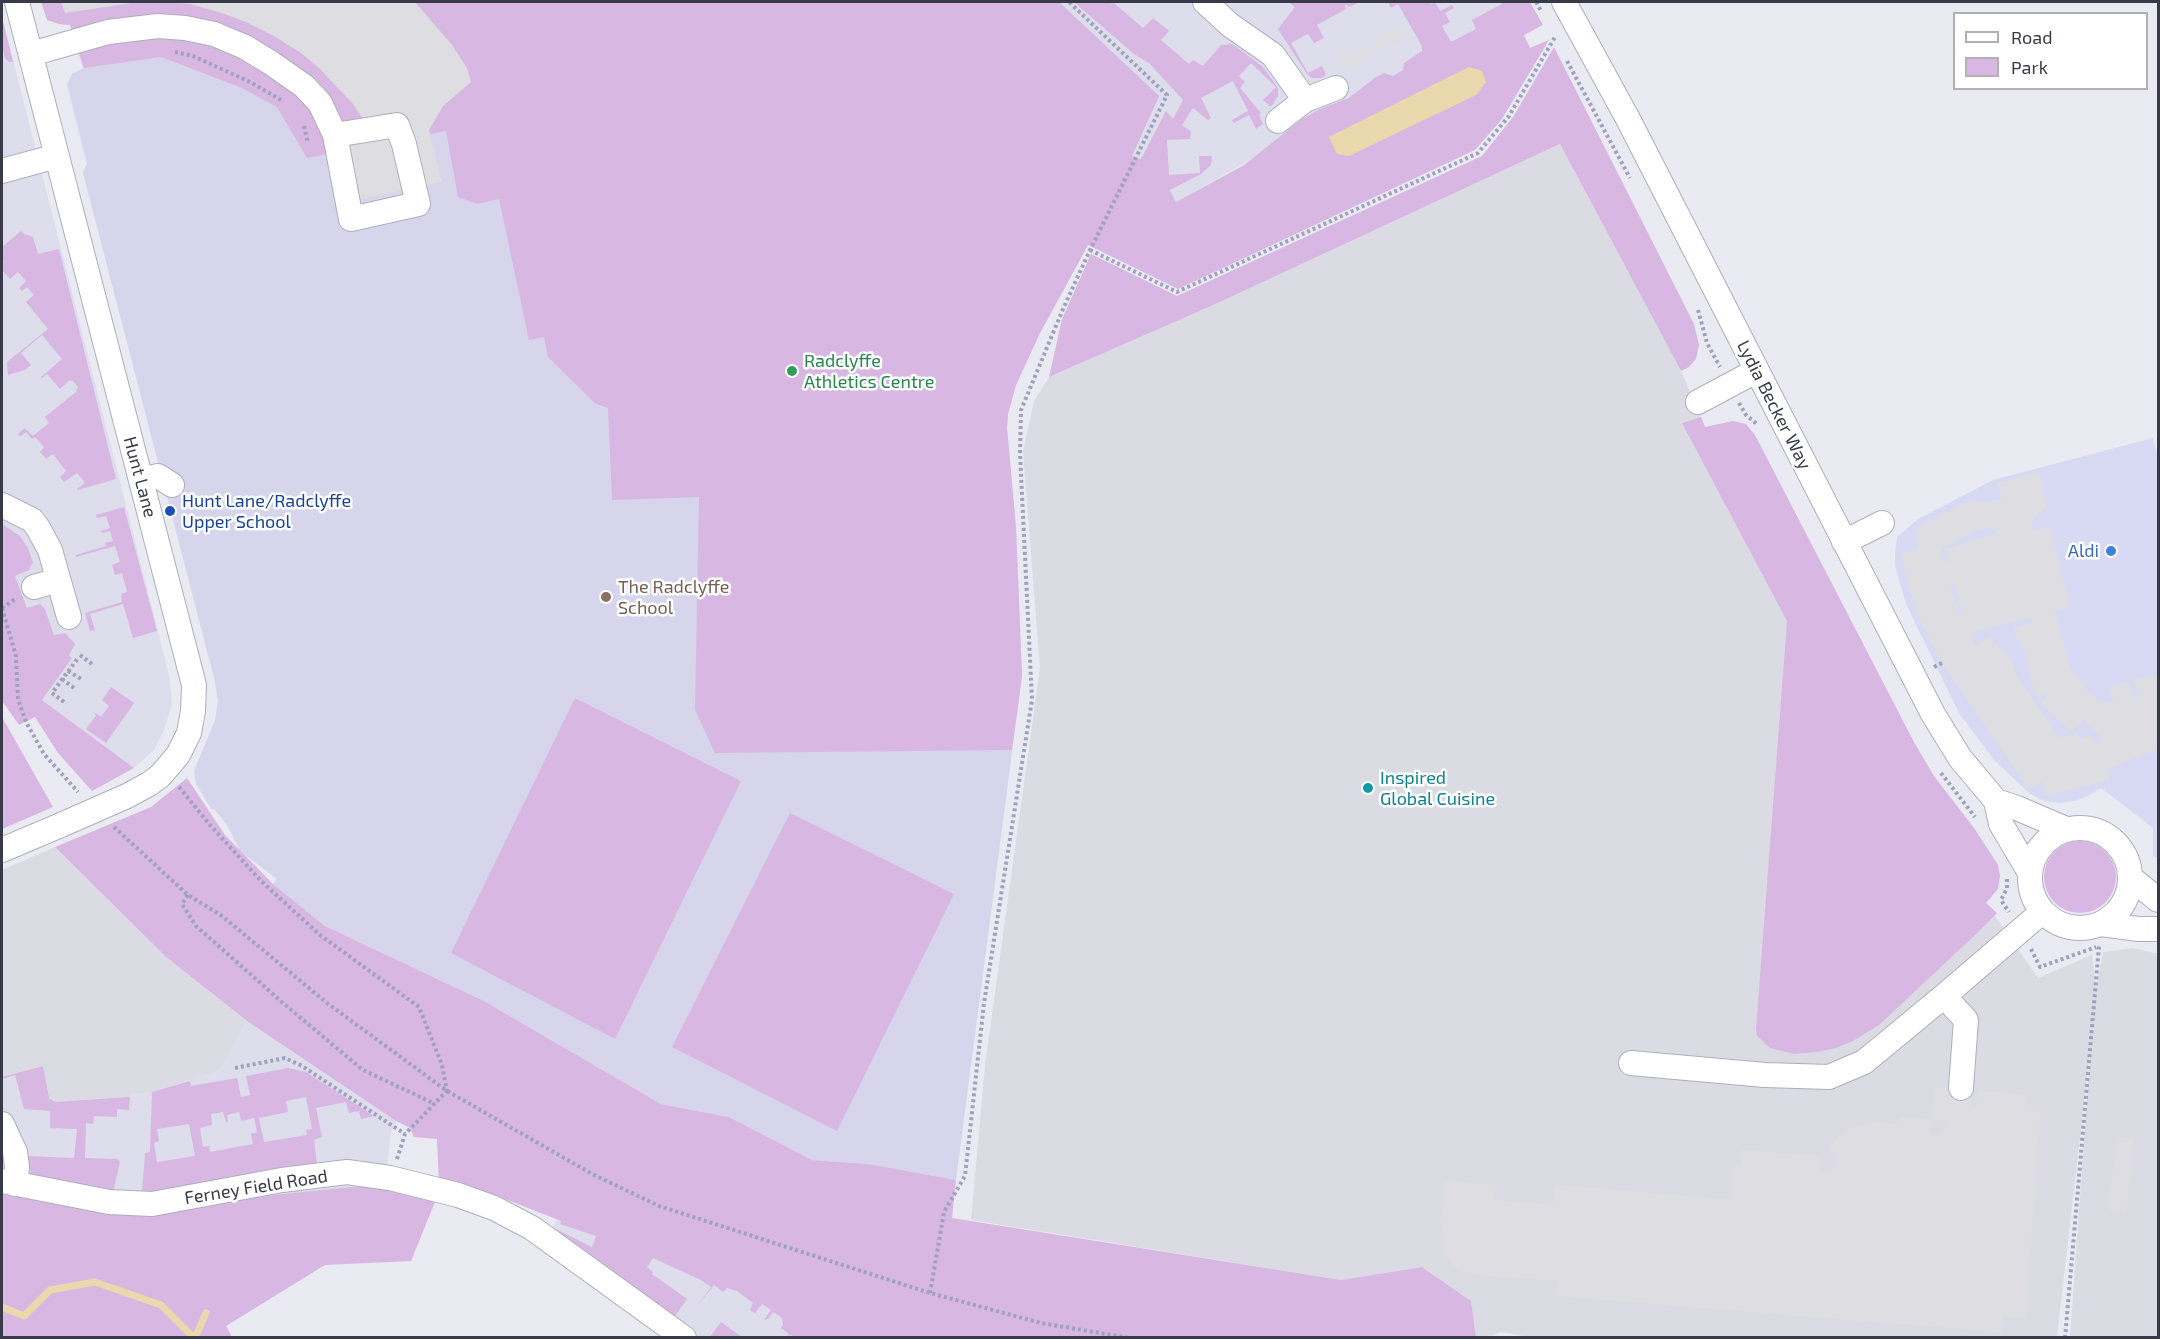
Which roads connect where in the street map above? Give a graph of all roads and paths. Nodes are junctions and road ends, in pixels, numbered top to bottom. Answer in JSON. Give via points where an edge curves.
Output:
{"nodes":[{"id":1,"x":17,"y":2,"type":"edge"},
{"id":2,"x":1069,"y":2,"type":"edge"},
{"id":3,"x":1205,"y":2,"type":"edge"},
{"id":4,"x":1536,"y":2,"type":"edge"},
{"id":5,"x":1573,"y":5,"type":"edge"},
{"id":6,"x":1546,"y":19,"type":"dead end"},
{"id":7,"x":1550,"y":28,"type":"dead end"},
{"id":8,"x":1555,"y":37,"type":"junction"},
{"id":9,"x":1560,"y":47,"type":"dead end"},
{"id":10,"x":173,"y":52,"type":"dead end"},
{"id":11,"x":31,"y":54,"type":"junction"},
{"id":12,"x":1566,"y":58,"type":"dead end"},
{"id":13,"x":1336,"y":88,"type":"dead end"},
{"id":14,"x":1305,"y":99,"type":"junction"},
{"id":15,"x":288,"y":105,"type":"dead end"},
{"id":16,"x":303,"y":118,"type":"dead end"},
{"id":17,"x":1278,"y":122,"type":"dead end"},
{"id":18,"x":308,"y":143,"type":"dead end"},
{"id":19,"x":337,"y":145,"type":"junction"},
{"id":20,"x":57,"y":156,"type":"junction"},
{"id":21,"x":2,"y":171,"type":"edge"},
{"id":22,"x":1631,"y":180,"type":"dead end"},
{"id":23,"x":1090,"y":250,"type":"junction"},
{"id":24,"x":1696,"y":303,"type":"dead end"},
{"id":25,"x":1707,"y":344,"type":"dead end"},
{"id":26,"x":1756,"y":371,"type":"junction"},
{"id":27,"x":1698,"y":402,"type":"dead end"},
{"id":28,"x":141,"y":480,"type":"junction"},
{"id":29,"x":172,"y":485,"type":"dead end"},
{"id":30,"x":2,"y":505,"type":"edge"},
{"id":31,"x":1882,"y":523,"type":"dead end"},
{"id":32,"x":1844,"y":542,"type":"junction"},
{"id":33,"x":58,"y":580,"type":"junction"},
{"id":34,"x":34,"y":587,"type":"dead end"},
{"id":35,"x":2,"y":608,"type":"edge"},
{"id":36,"x":69,"y":617,"type":"dead end"},
{"id":37,"x":1942,"y":663,"type":"dead end"},
{"id":38,"x":92,"y":664,"type":"dead end"},
{"id":39,"x":1933,"y":667,"type":"dead end"},
{"id":40,"x":68,"y":670,"type":"junction"},
{"id":41,"x":62,"y":679,"type":"junction"},
{"id":42,"x":81,"y":679,"type":"dead end"},
{"id":43,"x":74,"y":688,"type":"dead end"},
{"id":44,"x":64,"y":702,"type":"dead end"},
{"id":45,"x":175,"y":782,"type":"dead end"},
{"id":46,"x":84,"y":798,"type":"dead end"},
{"id":47,"x":1996,"y":801,"type":"junction"},
{"id":48,"x":107,"y":820,"type":"dead end"},
{"id":49,"x":2066,"y":829,"type":"junction"},
{"id":50,"x":2,"y":850,"type":"edge"},
{"id":51,"x":2030,"y":873,"type":"junction"},
{"id":52,"x":2131,"y":878,"type":"junction"},
{"id":53,"x":188,"y":895,"type":"junction"},
{"id":54,"x":2158,"y":900,"type":"edge"},
{"id":55,"x":2042,"y":912,"type":"junction"},
{"id":56,"x":2158,"y":928,"type":"edge"},
{"id":57,"x":2103,"y":939,"type":"junction"},
{"id":58,"x":2040,"y":967,"type":"dead end"},
{"id":59,"x":1944,"y":996,"type":"junction"},
{"id":60,"x":1631,"y":1063,"type":"dead end"},
{"id":61,"x":235,"y":1068,"type":"dead end"},
{"id":62,"x":1961,"y":1088,"type":"dead end"},
{"id":63,"x":447,"y":1091,"type":"junction"},
{"id":64,"x":435,"y":1104,"type":"junction"},
{"id":65,"x":2,"y":1124,"type":"edge"},
{"id":66,"x":8,"y":1183,"type":"edge"},
{"id":67,"x":930,"y":1293,"type":"junction"},
{"id":68,"x":684,"y":1338,"type":"edge"},
{"id":69,"x":1130,"y":1338,"type":"edge"},
{"id":70,"x":1497,"y":1338,"type":"edge"},
{"id":71,"x":1509,"y":1338,"type":"edge"},
{"id":72,"x":2065,"y":1338,"type":"edge"}],
"edges":[{"from":1,"to":11,"type":"street","name":"Hunt Lane"},
{"from":2,"to":23,"type":"path","via":[[1167,95]]},
{"from":3,"to":14,"type":"street","via":[[1273,55]]},
{"from":4,"to":6,"type":"path"},
{"from":5,"to":26,"type":"street","name":"Lydia Becker Way"},
{"from":7,"to":8,"type":"path"},
{"from":8,"to":9,"type":"path"},
{"from":8,"to":23,"type":"path","via":[[1509,116],[1478,153],[1177,292]]},
{"from":10,"to":15,"type":"path","via":[[193,56],[241,78]]},
{"from":11,"to":19,"type":"street","via":[[108,32],[158,26],[214,34],[245,47],[304,86],[320,103]]},
{"from":11,"to":20,"type":"street","name":"Hunt Lane"},
{"from":12,"to":22,"type":"path"},
{"from":13,"to":14,"type":"street"},
{"from":14,"to":17,"type":"street"},
{"from":16,"to":18,"type":"path"},
{"from":19,"to":19,"type":"street","via":[[397,125],[418,204],[351,219]]},
{"from":20,"to":21,"type":"street"},
{"from":20,"to":28,"type":"street","name":"Hunt Lane"},
{"from":23,"to":67,"type":"path","via":[[1021,411],[1032,700],[984,1003],[965,1176],[944,1212]]},
{"from":24,"to":25,"type":"path"},
{"from":26,"to":27,"type":"street"},
{"from":26,"to":32,"type":"street","name":"Lydia Becker Way"},
{"from":28,"to":29,"type":"street","via":[[158,476]]},
{"from":28,"to":50,"type":"street","name":"Hunt Lane","bridge":true,"via":[[194,685],[189,733],[178,755],[149,784]]},
{"from":30,"to":33,"type":"street","via":[[32,520],[38,528],[50,550]]},
{"from":31,"to":32,"type":"street"},
{"from":32,"to":47,"type":"street","name":"Lydia Becker Way","via":[[1933,714],[1960,758]]},
{"from":33,"to":34,"type":"street"},
{"from":33,"to":36,"type":"street"},
{"from":35,"to":46,"type":"path","via":[[16,656],[18,699],[26,722],[44,754]]},
{"from":37,"to":39,"type":"path"},
{"from":38,"to":40,"type":"path","via":[[79,656]]},
{"from":40,"to":41,"type":"path"},
{"from":40,"to":42,"type":"path"},
{"from":41,"to":43,"type":"path"},
{"from":41,"to":44,"type":"path","via":[[52,693]]},
{"from":45,"to":63,"type":"path","via":[[270,889],[320,935],[418,1006],[442,1065]]},
{"from":47,"to":49,"type":"street"},
{"from":47,"to":51,"type":"street","name":"Lydia Becker Way","via":[[2001,824]]},
{"from":48,"to":53,"type":"path"},
{"from":49,"to":51,"type":"street","via":[[2041,846]]},
{"from":49,"to":52,"type":"street","via":[[2087,828],[2110,837],[2126,856]]},
{"from":51,"to":55,"type":"street","via":[[2034,900]]},
{"from":52,"to":54,"type":"street"},
{"from":52,"to":57,"type":"street","via":[[2129,893]]},
{"from":53,"to":63,"type":"path","via":[[222,916],[327,1003]]},
{"from":53,"to":64,"type":"path","via":[[182,904],[196,926],[283,1003],[363,1070]]},
{"from":55,"to":57,"type":"street","via":[[2055,922],[2070,928],[2086,928]]},
{"from":55,"to":59,"type":"street"},
{"from":56,"to":57,"type":"street"},
{"from":57,"to":58,"type":"path"},
{"from":57,"to":72,"type":"path"},
{"from":59,"to":60,"type":"street","via":[[1864,1062],[1829,1077]]},
{"from":59,"to":62,"type":"street","via":[[1966,1020]]},
{"from":61,"to":64,"type":"path","via":[[285,1058],[405,1134]]},
{"from":63,"to":64,"type":"path"},
{"from":63,"to":67,"type":"path","via":[[594,1175],[659,1206]]},
{"from":65,"to":66,"type":"street","via":[[15,1152],[17,1167]]},
{"from":66,"to":68,"type":"street","name":"Ferney Field Road","via":[[109,1202],[152,1204],[347,1172],[390,1178],[494,1208],[532,1228]]},
{"from":67,"to":69,"type":"path","via":[[1041,1323]]},
{"from":70,"to":71,"type":"path"}]}
